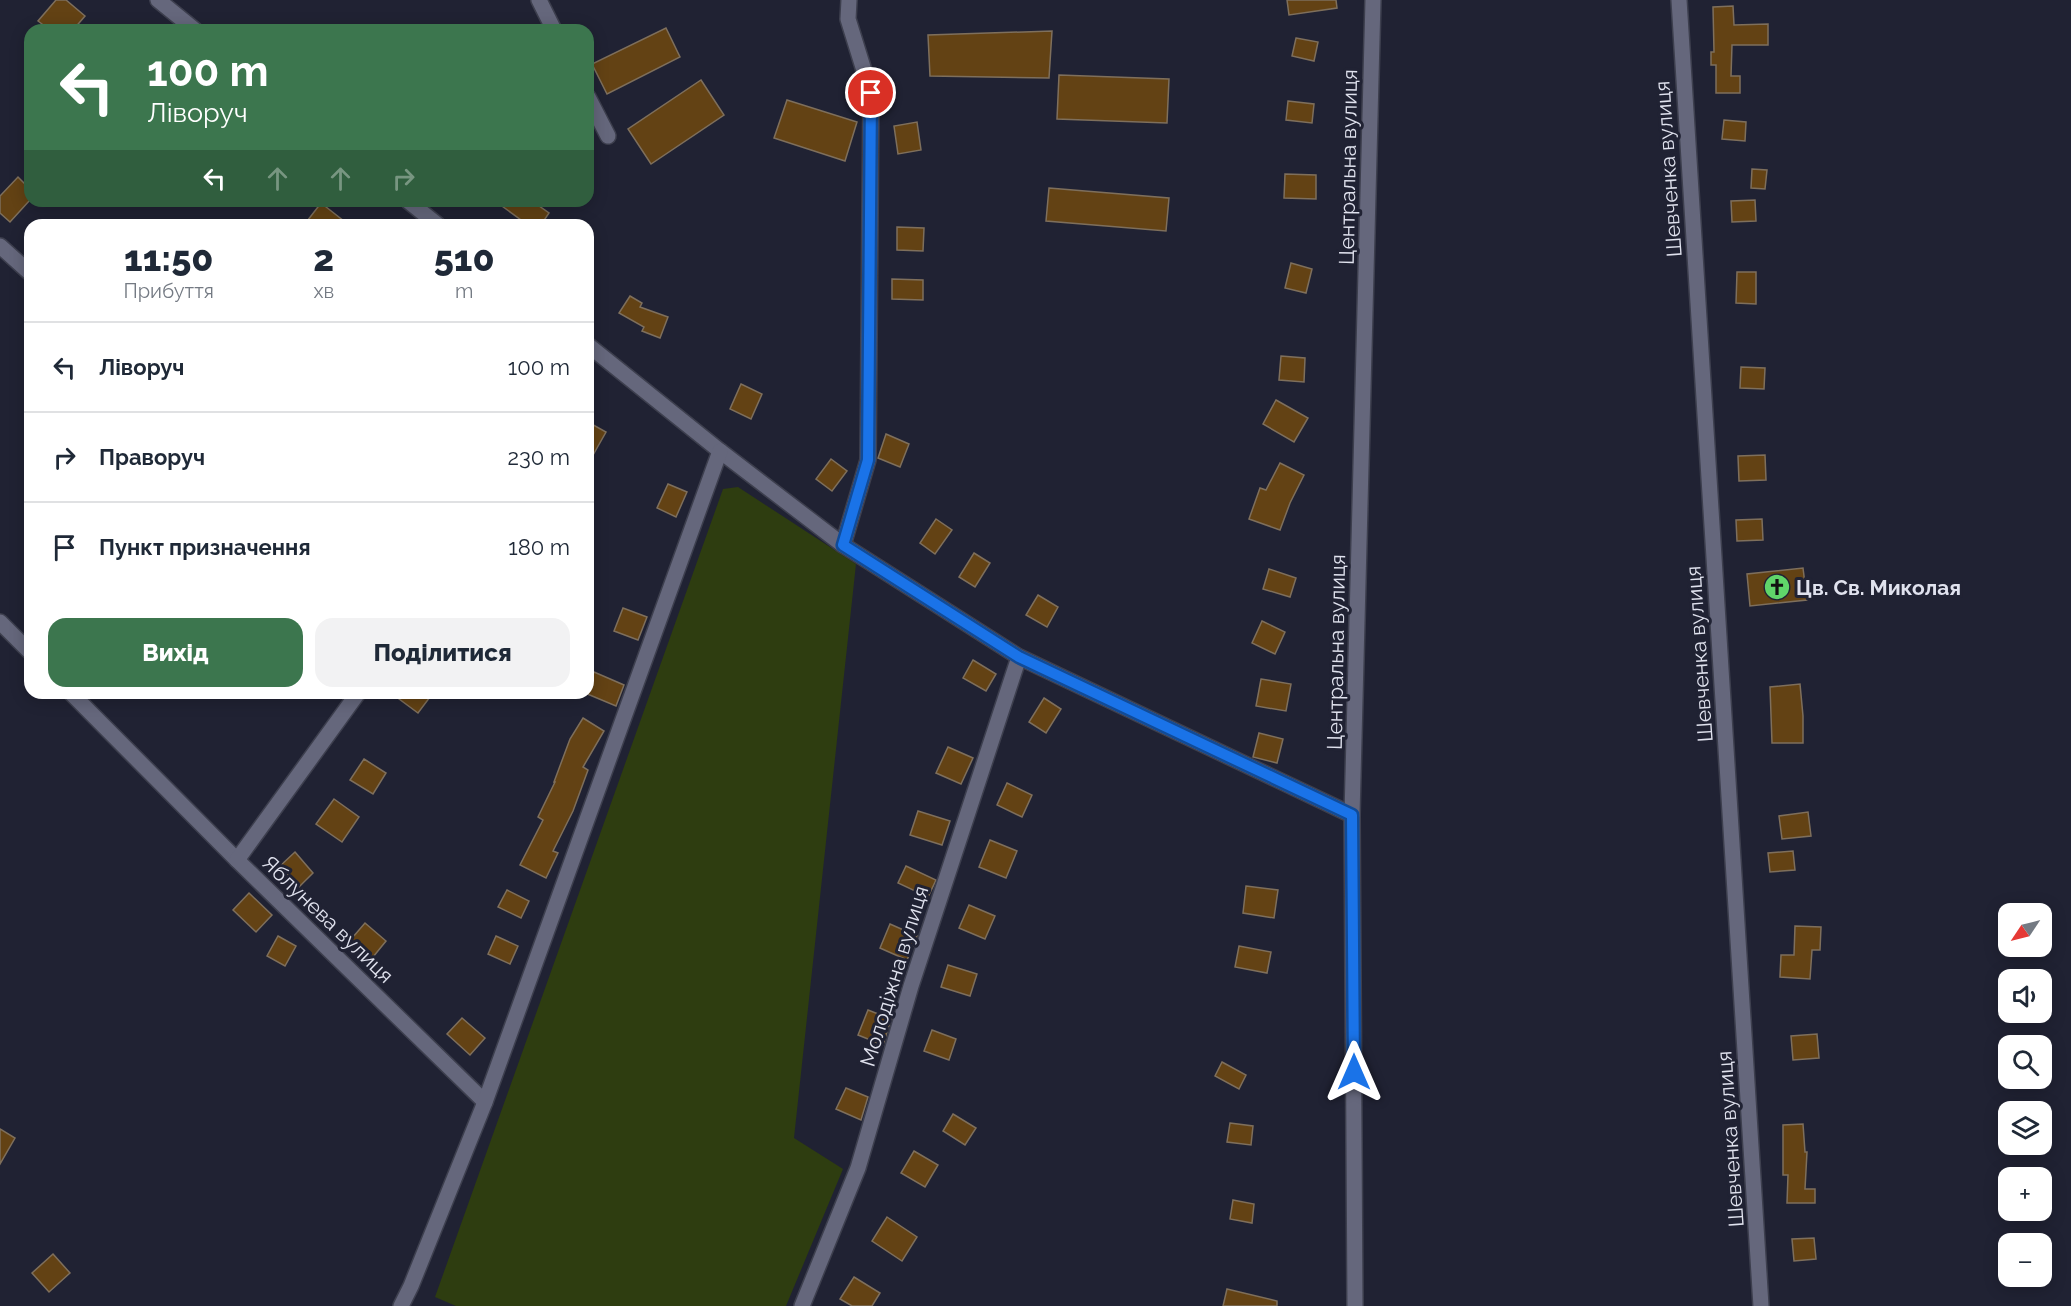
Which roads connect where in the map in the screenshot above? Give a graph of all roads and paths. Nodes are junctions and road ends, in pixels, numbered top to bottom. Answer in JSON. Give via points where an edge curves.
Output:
{"nodes":[{"id":1,"x":158,"y":0,"type":"edge"},
{"id":2,"x":539,"y":0,"type":"edge"},
{"id":3,"x":849,"y":0,"type":"edge"},
{"id":4,"x":1373,"y":0,"type":"edge"},
{"id":5,"x":1679,"y":0,"type":"edge"},
{"id":6,"x":188,"y":24,"type":"edge"},
{"id":7,"x":551,"y":24,"type":"edge"},
{"id":8,"x":594,"y":109,"type":"edge"},
{"id":9,"x":608,"y":136,"type":"dead end"},
{"id":10,"x":416,"y":207,"type":"edge"},
{"id":11,"x":430,"y":219,"type":"edge"},
{"id":12,"x":0,"y":246,"type":"edge"},
{"id":13,"x":24,"y":268,"type":"edge"},
{"id":14,"x":594,"y":350,"type":"edge"},
{"id":15,"x":720,"y":451,"type":"junction"},
{"id":16,"x":843,"y":545,"type":"junction"},
{"id":17,"x":0,"y":622,"type":"edge"},
{"id":18,"x":24,"y":646,"type":"edge"},
{"id":19,"x":1019,"y":657,"type":"junction"},
{"id":20,"x":77,"y":699,"type":"edge"},
{"id":21,"x":354,"y":699,"type":"edge"},
{"id":22,"x":1352,"y":815,"type":"junction"},
{"id":23,"x":237,"y":860,"type":"junction"},
{"id":24,"x":485,"y":1102,"type":"junction"},
{"id":25,"x":400,"y":1306,"type":"edge"},
{"id":26,"x":802,"y":1306,"type":"edge"},
{"id":27,"x":1355,"y":1306,"type":"edge"},
{"id":28,"x":1761,"y":1306,"type":"edge"}],
"edges":[{"from":1,"to":6,"type":"street"},
{"from":2,"to":7,"type":"street"},
{"from":3,"to":16,"type":"street","via":[[848,18],[871,93],[868,460]]},
{"from":4,"to":22,"type":"street","name":"Центральна вулиця"},
{"from":5,"to":28,"type":"street","name":"Шевченка вулиця"},
{"from":8,"to":9,"type":"street"},
{"from":10,"to":11,"type":"street"},
{"from":12,"to":13,"type":"street"},
{"from":14,"to":15,"type":"street"},
{"from":15,"to":16,"type":"street"},
{"from":15,"to":24,"type":"street"},
{"from":16,"to":19,"type":"street"},
{"from":17,"to":18,"type":"street"},
{"from":19,"to":22,"type":"street"},
{"from":19,"to":26,"type":"street","name":"Молодіжна вулиця","via":[[911,986],[858,1168]]},
{"from":20,"to":23,"type":"street"},
{"from":21,"to":23,"type":"street","name":"Яблунева вулиця"},
{"from":22,"to":27,"type":"street","name":"Центральна вулиця"},
{"from":23,"to":24,"type":"street","name":"Яблунева вулиця"},
{"from":24,"to":25,"type":"street"}]}
